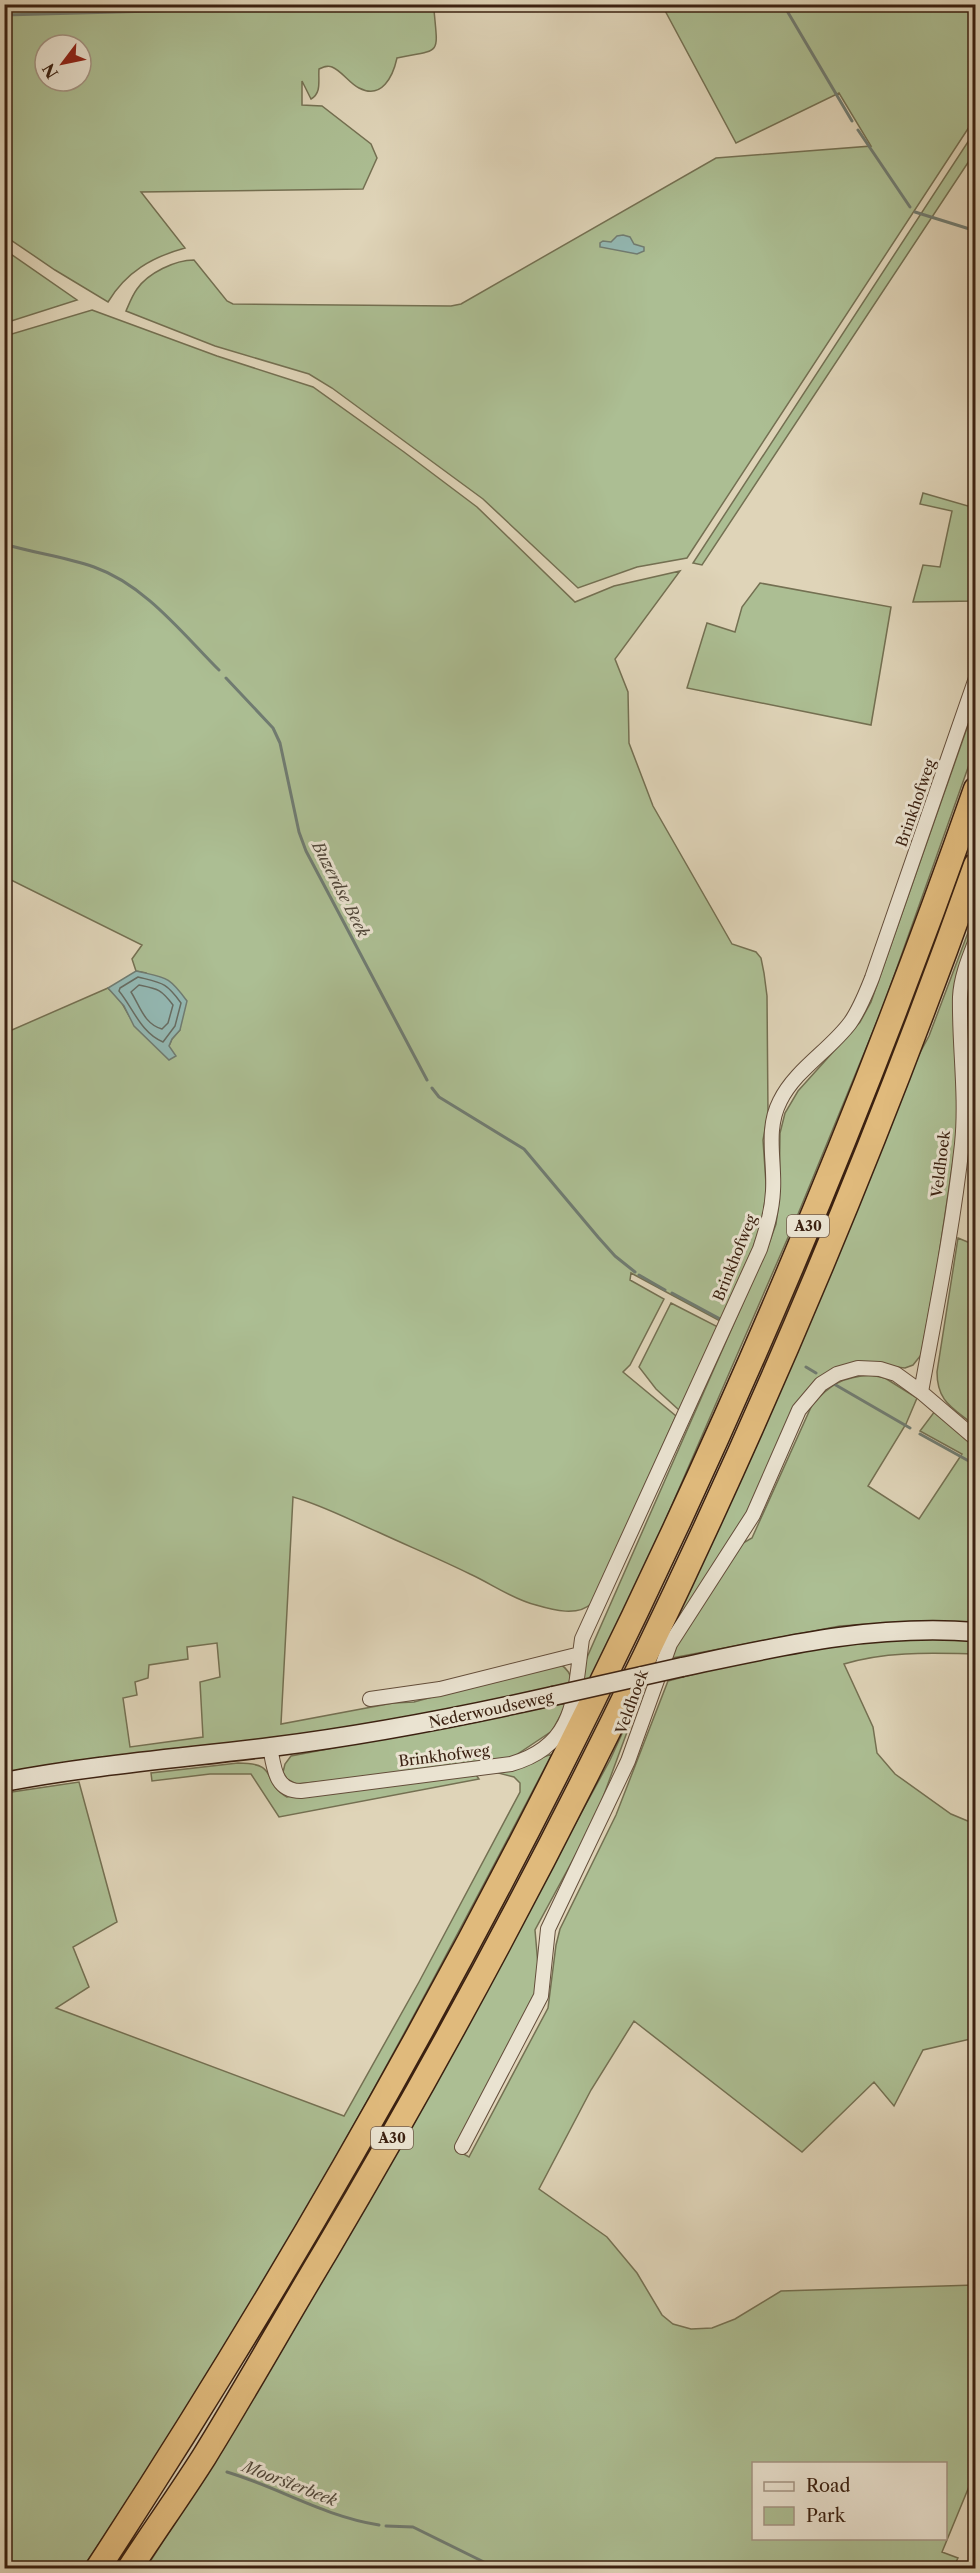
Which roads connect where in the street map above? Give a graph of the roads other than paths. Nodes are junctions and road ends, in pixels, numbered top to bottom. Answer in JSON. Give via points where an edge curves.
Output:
{"nodes":[{"id":1,"x":975,"y":678,"type":"edge"},
{"id":2,"x":975,"y":789,"type":"edge"},
{"id":3,"x":975,"y":865,"type":"edge"},
{"id":4,"x":975,"y":940,"type":"edge"},
{"id":5,"x":921,"y":1392,"type":"junction"},
{"id":6,"x":975,"y":1439,"type":"edge"},
{"id":7,"x":975,"y":1632,"type":"edge"},
{"id":8,"x":580,"y":1654,"type":"junction"},
{"id":9,"x":370,"y":1699,"type":"dead end"},
{"id":10,"x":270,"y":1747,"type":"junction"},
{"id":11,"x":4,"y":1782,"type":"edge"},
{"id":12,"x":462,"y":2147,"type":"dead end"},
{"id":13,"x":98,"y":2568,"type":"edge"},
{"id":14,"x":130,"y":2568,"type":"edge"}],
"edges":[{"from":1,"to":8,"type":"street","name":"Brinkhofweg","via":[[861,1003],[849,1023],[779,1101],[770,1149],[770,1217],[760,1249],[582,1639]]},
{"from":2,"to":13,"type":"highway","number":"A30","via":[[885,1037],[795,1258],[698,1481],[591,1705],[481,1922],[357,2147],[179,2444]]},
{"from":3,"to":14,"type":"highway","number":"A30","via":[[913,1036],[820,1269],[629,1693],[504,1937],[380,2161],[203,2458]]},
{"from":4,"to":5,"type":"street","name":"Veldhoek","via":[[960,995],[962,1142]]},
{"from":5,"to":6,"type":"street","name":"Veldhoek"},
{"from":5,"to":12,"type":"street","name":"Veldhoek","via":[[896,1374],[858,1368],[821,1384],[799,1410],[753,1515],[670,1644],[628,1761],[548,1929],[541,1996]]},
{"from":7,"to":10,"type":"street","name":"Nederwoudseweg","bridge":true,"via":[[903,1629],[810,1640],[431,1723]]},
{"from":8,"to":9,"type":"street","via":[[440,1689]]},
{"from":8,"to":10,"type":"street","name":"Brinkhofweg","via":[[575,1701],[566,1722],[547,1745],[523,1761],[294,1791],[279,1782]]},
{"from":10,"to":11,"type":"street","name":"Nederwoudseweg"}]}
